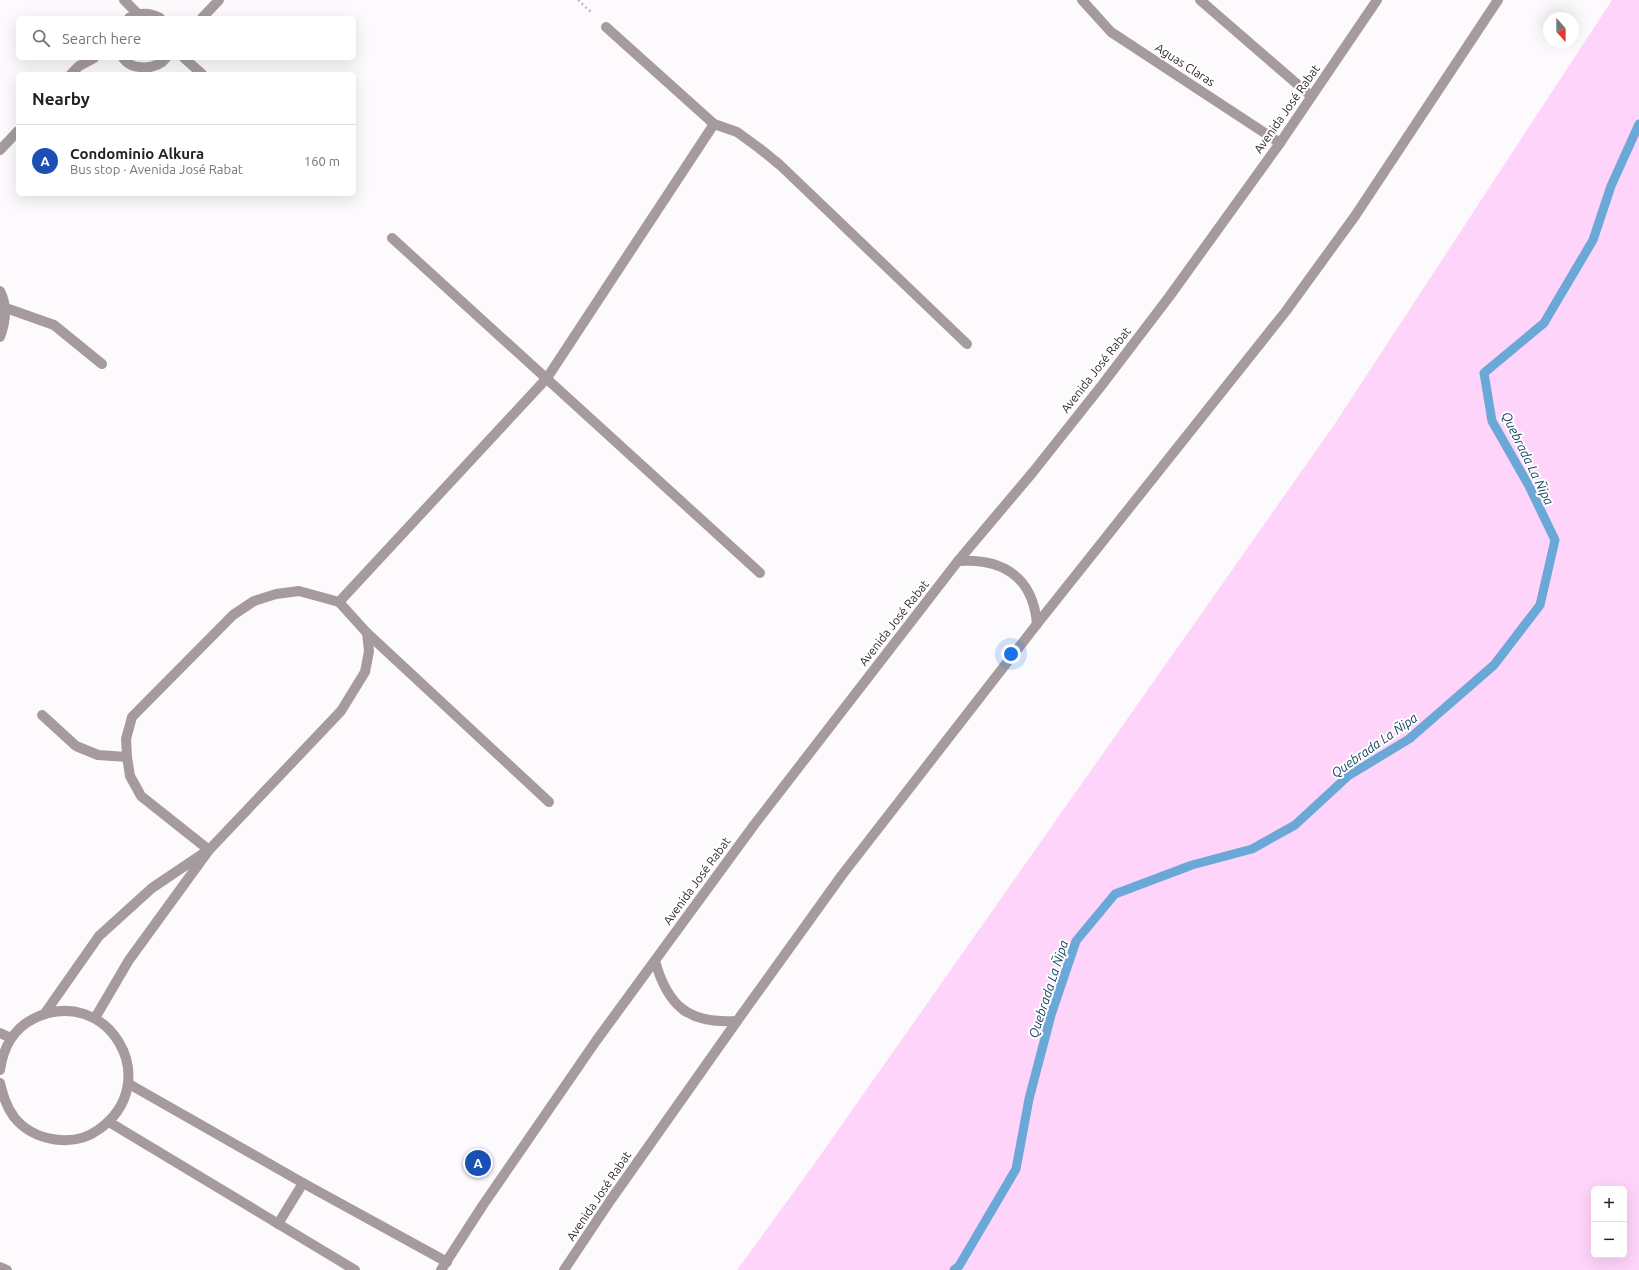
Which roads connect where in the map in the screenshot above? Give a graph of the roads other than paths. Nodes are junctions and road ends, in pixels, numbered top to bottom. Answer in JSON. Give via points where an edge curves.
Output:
{"nodes":[{"id":1,"x":124,"y":0,"type":"edge"},
{"id":2,"x":219,"y":0,"type":"edge"},
{"id":3,"x":1082,"y":0,"type":"edge"},
{"id":4,"x":1200,"y":0,"type":"edge"},
{"id":5,"x":1377,"y":0,"type":"edge"},
{"id":6,"x":1498,"y":0,"type":"edge"},
{"id":7,"x":133,"y":16,"type":"edge"},
{"id":8,"x":157,"y":16,"type":"edge"},
{"id":9,"x":204,"y":16,"type":"edge"},
{"id":10,"x":606,"y":26,"type":"dead end"},
{"id":11,"x":90,"y":60,"type":"edge"},
{"id":12,"x":125,"y":60,"type":"edge"},
{"id":13,"x":163,"y":60,"type":"edge"},
{"id":14,"x":186,"y":60,"type":"edge"},
{"id":15,"x":73,"y":72,"type":"edge"},
{"id":16,"x":200,"y":72,"type":"edge"},
{"id":17,"x":1312,"y":96,"type":"junction"},
{"id":18,"x":714,"y":124,"type":"junction"},
{"id":19,"x":16,"y":133,"type":"edge"},
{"id":20,"x":1280,"y":143,"type":"junction"},
{"id":21,"x":0,"y":150,"type":"edge"},
{"id":22,"x":392,"y":238,"type":"dead end"},
{"id":23,"x":0,"y":290,"type":"edge"},
{"id":24,"x":6,"y":308,"type":"junction"},
{"id":25,"x":0,"y":337,"type":"edge"},
{"id":26,"x":967,"y":344,"type":"dead end"},
{"id":27,"x":102,"y":364,"type":"dead end"},
{"id":28,"x":547,"y":378,"type":"junction"},
{"id":29,"x":958,"y":561,"type":"junction"},
{"id":30,"x":760,"y":573,"type":"dead end"},
{"id":31,"x":338,"y":602,"type":"junction"},
{"id":32,"x":1037,"y":624,"type":"junction"},
{"id":33,"x":367,"y":633,"type":"junction"},
{"id":34,"x":42,"y":716,"type":"dead end"},
{"id":35,"x":127,"y":757,"type":"junction"},
{"id":36,"x":549,"y":802,"type":"dead end"},
{"id":37,"x":209,"y":850,"type":"junction"},
{"id":38,"x":655,"y":961,"type":"junction"},
{"id":39,"x":45,"y":1013,"type":"junction"},
{"id":40,"x":95,"y":1018,"type":"junction"},
{"id":41,"x":737,"y":1021,"type":"junction"},
{"id":42,"x":0,"y":1033,"type":"edge"},
{"id":43,"x":11,"y":1038,"type":"junction"},
{"id":44,"x":0,"y":1070,"type":"edge"},
{"id":45,"x":0,"y":1083,"type":"edge"},
{"id":46,"x":129,"y":1084,"type":"junction"},
{"id":47,"x":110,"y":1122,"type":"junction"},
{"id":48,"x":303,"y":1183,"type":"junction"},
{"id":49,"x":278,"y":1224,"type":"junction"},
{"id":50,"x":444,"y":1266,"type":"edge"},
{"id":51,"x":0,"y":1267,"type":"edge"},
{"id":52,"x":7,"y":1270,"type":"edge"},
{"id":53,"x":355,"y":1270,"type":"edge"},
{"id":54,"x":564,"y":1270,"type":"edge"}],
"edges":[{"from":1,"to":7,"type":"street"},
{"from":2,"to":9,"type":"street"},
{"from":3,"to":20,"type":"street","name":"Aguas Claras","via":[[1111,32]]},
{"from":4,"to":17,"type":"street"},
{"from":5,"to":17,"type":"street","name":"Avenida José Rabat"},
{"from":6,"to":32,"type":"street","name":"Avenida José Rabat","via":[[1355,216],[1286,311]]},
{"from":7,"to":8,"type":"street","via":[[152,13]]},
{"from":10,"to":18,"type":"street"},
{"from":11,"to":15,"type":"street"},
{"from":12,"to":13,"type":"street","via":[[137,67],[152,67]]},
{"from":14,"to":16,"type":"street"},
{"from":17,"to":20,"type":"street","name":"Avenida José Rabat"},
{"from":18,"to":26,"type":"street","via":[[736,132],[780,165]]},
{"from":18,"to":28,"type":"street"},
{"from":19,"to":21,"type":"street"},
{"from":20,"to":29,"type":"street","name":"Avenida José Rabat","via":[[1102,385]]},
{"from":22,"to":28,"type":"street"},
{"from":23,"to":24,"type":"street"},
{"from":24,"to":25,"type":"street"},
{"from":24,"to":27,"type":"street","via":[[54,325]]},
{"from":28,"to":30,"type":"street"},
{"from":28,"to":31,"type":"street"},
{"from":29,"to":32,"type":"street","via":[[979,561],[997,565],[1012,573],[1029,592],[1036,607]]},
{"from":29,"to":38,"type":"street","name":"Avenida José Rabat","via":[[754,825]]},
{"from":31,"to":33,"type":"street"},
{"from":31,"to":35,"type":"street","via":[[299,591],[276,594],[254,601],[233,615],[132,717],[126,739]]},
{"from":32,"to":41,"type":"street","name":"Avenida José Rabat","via":[[842,876]]},
{"from":33,"to":36,"type":"street"},
{"from":33,"to":37,"type":"street","via":[[369,651],[366,672],[341,712]]},
{"from":34,"to":35,"type":"street","via":[[76,746],[98,755]]},
{"from":35,"to":37,"type":"street","via":[[130,776],[141,796]]},
{"from":37,"to":39,"type":"street","via":[[152,888],[98,936]]},
{"from":37,"to":40,"type":"street","via":[[130,960]]},
{"from":38,"to":41,"type":"street","via":[[666,990],[682,1010],[706,1020]]},
{"from":38,"to":50,"type":"street","name":"Avenida José Rabat","via":[[596,1041]]},
{"from":39,"to":40,"type":"street","via":[[71,1010]]},
{"from":39,"to":43,"type":"street","via":[[26,1023]]},
{"from":40,"to":46,"type":"street","via":[[111,1030],[122,1046],[128,1064]]},
{"from":41,"to":54,"type":"street","name":"Avenida José Rabat"},
{"from":42,"to":43,"type":"street"},
{"from":43,"to":44,"type":"street","via":[[2,1057]]},
{"from":45,"to":47,"type":"street","via":[[3,1099],[14,1117],[30,1131],[50,1139],[71,1140],[92,1135]]},
{"from":46,"to":47,"type":"street","via":[[122,1105]]},
{"from":46,"to":48,"type":"street"},
{"from":47,"to":49,"type":"street"},
{"from":48,"to":49,"type":"street"},
{"from":48,"to":50,"type":"street"},
{"from":49,"to":53,"type":"street"},
{"from":51,"to":52,"type":"street"}]}
